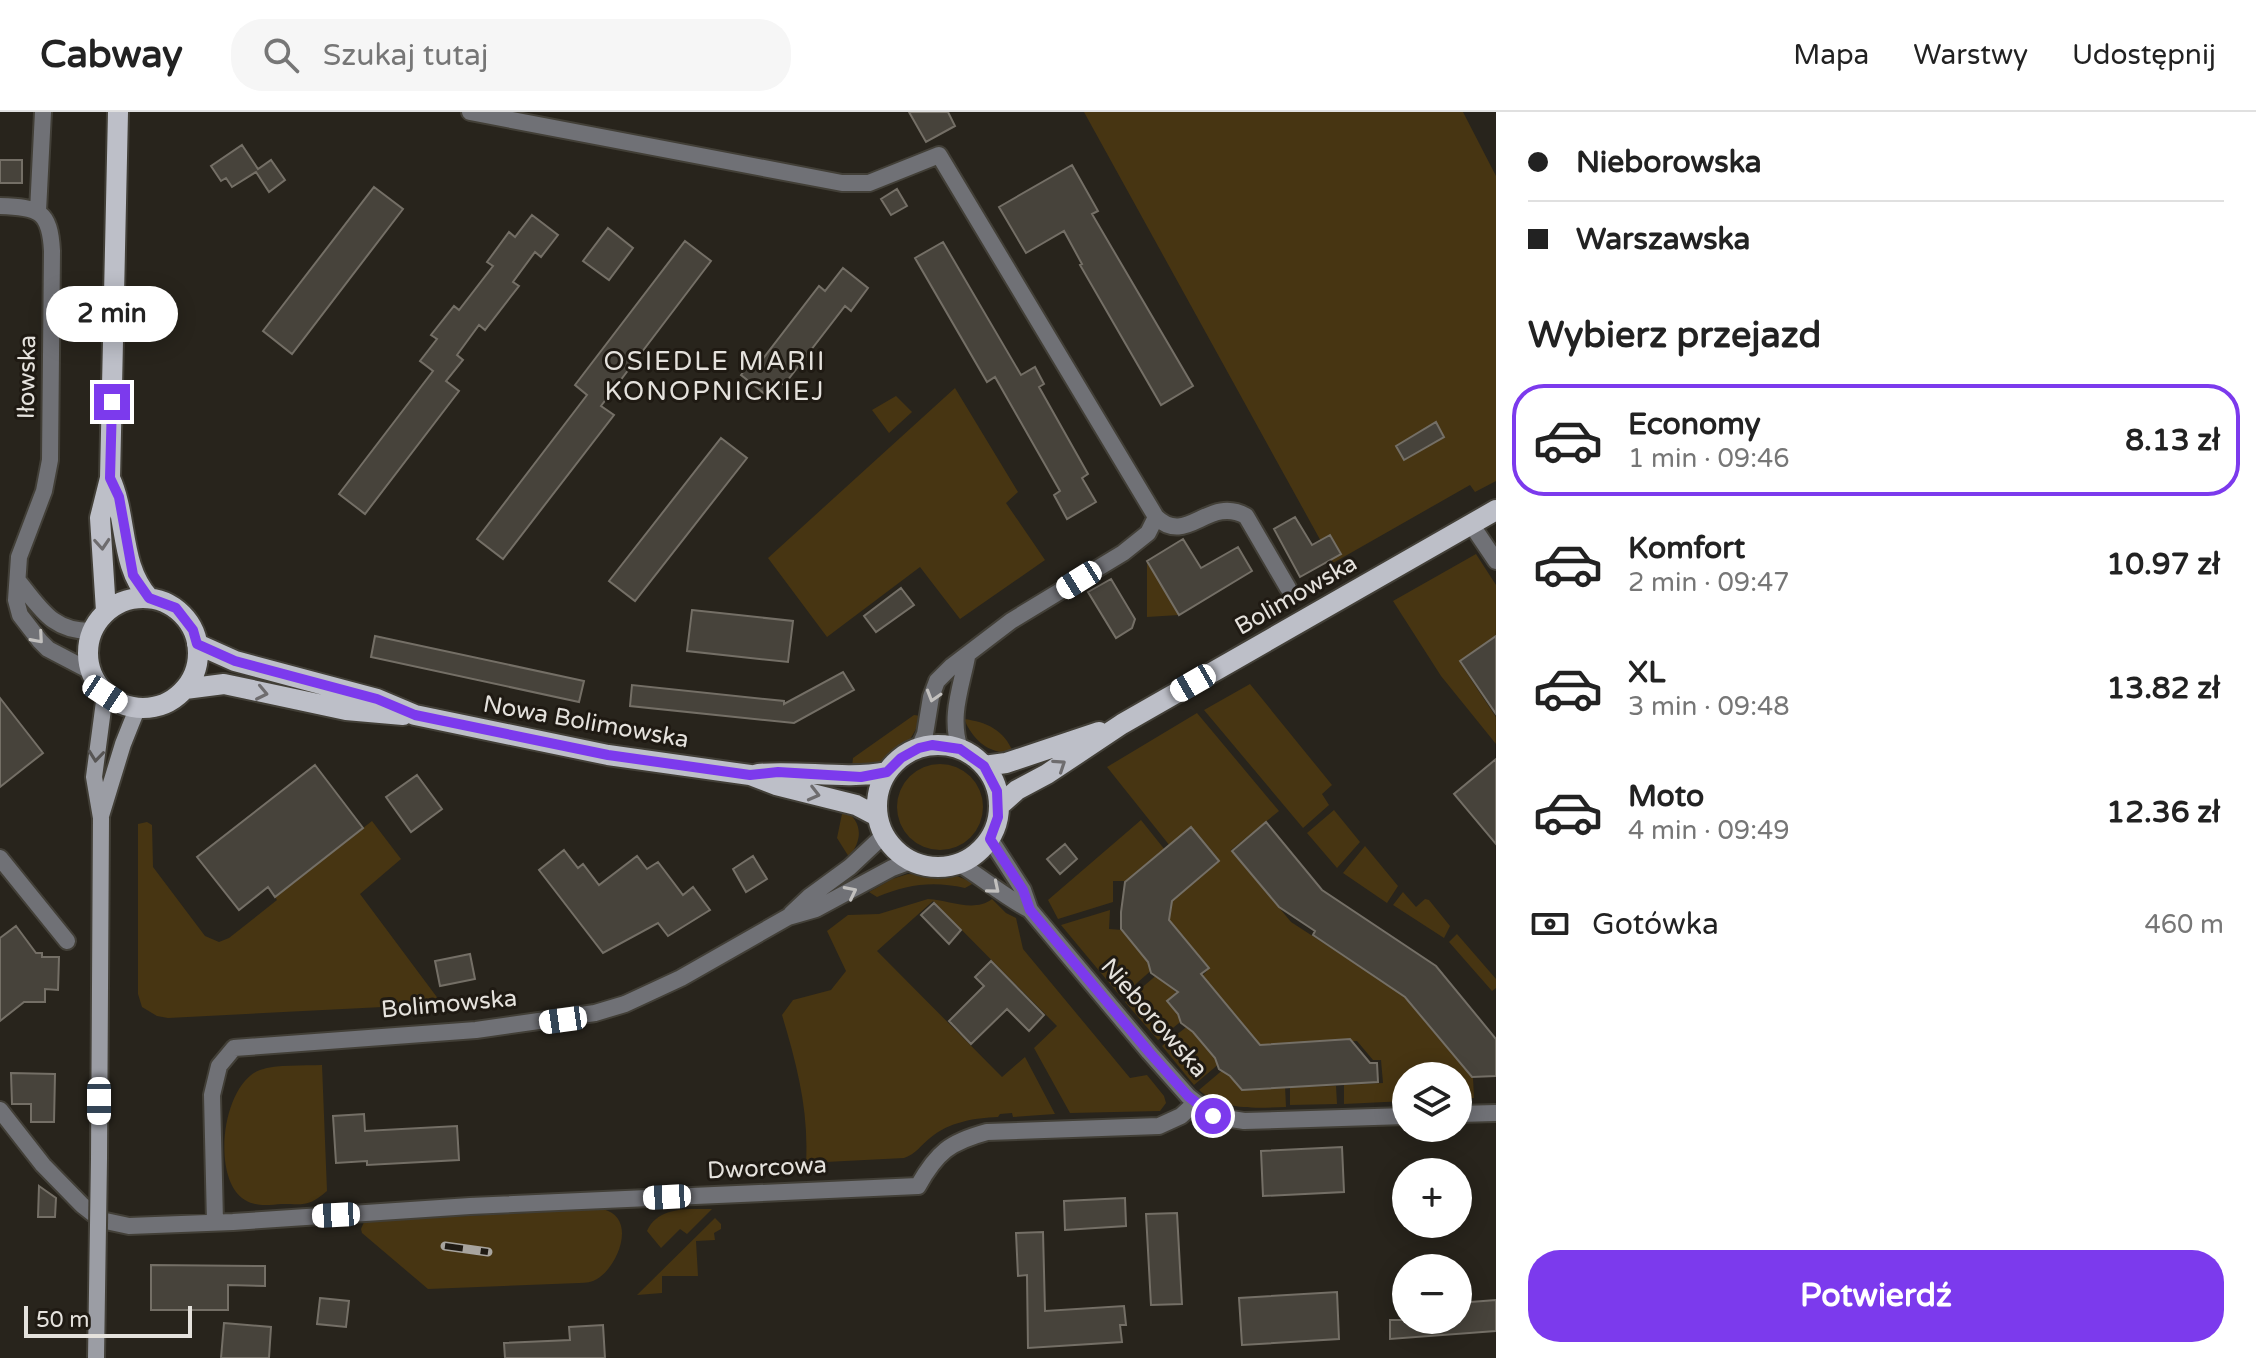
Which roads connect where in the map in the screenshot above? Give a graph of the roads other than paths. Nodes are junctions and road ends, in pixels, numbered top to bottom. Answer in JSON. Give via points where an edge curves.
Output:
{"nodes":[{"id":1,"x":43,"y":112,"type":"edge"},
{"id":2,"x":118,"y":112,"type":"edge"},
{"id":3,"x":470,"y":112,"type":"edge"},
{"id":4,"x":0,"y":206,"type":"edge"},
{"id":5,"x":38,"y":211,"type":"junction"},
{"id":6,"x":110,"y":478,"type":"junction"},
{"id":7,"x":1496,"y":510,"type":"edge"},
{"id":8,"x":1156,"y":517,"type":"junction"},
{"id":9,"x":1471,"y":524,"type":"junction"},
{"id":10,"x":1496,"y":561,"type":"edge"},
{"id":11,"x":19,"y":582,"type":"junction"},
{"id":12,"x":1288,"y":588,"type":"dead end"},
{"id":13,"x":149,"y":598,"type":"junction"},
{"id":14,"x":106,"y":611,"type":"junction"},
{"id":15,"x":92,"y":631,"type":"junction"},
{"id":16,"x":197,"y":644,"type":"junction"},
{"id":17,"x":967,"y":657,"type":"junction"},
{"id":18,"x":90,"y":671,"type":"junction"},
{"id":19,"x":185,"y":689,"type":"junction"},
{"id":20,"x":105,"y":694,"type":"junction"},
{"id":21,"x":137,"y":709,"type":"junction"},
{"id":22,"x":415,"y":715,"type":"junction"},
{"id":23,"x":1122,"y":724,"type":"junction"},
{"id":24,"x":919,"y":748,"type":"junction"},
{"id":25,"x":960,"y":749,"type":"junction"},
{"id":26,"x":984,"y":766,"type":"junction"},
{"id":27,"x":887,"y":772,"type":"junction"},
{"id":28,"x":750,"y":775,"type":"junction"},
{"id":29,"x":999,"y":806,"type":"junction"},
{"id":30,"x":101,"y":818,"type":"junction"},
{"id":31,"x":881,"y":825,"type":"junction"},
{"id":32,"x":990,"y":839,"type":"junction"},
{"id":33,"x":0,"y":858,"type":"edge"},
{"id":34,"x":911,"y":861,"type":"junction"},
{"id":35,"x":960,"y":864,"type":"junction"},
{"id":36,"x":1030,"y":910,"type":"junction"},
{"id":37,"x":788,"y":917,"type":"junction"},
{"id":38,"x":67,"y":941,"type":"dead end"},
{"id":39,"x":1195,"y":1103,"type":"junction"},
{"id":40,"x":0,"y":1110,"type":"edge"},
{"id":41,"x":1496,"y":1113,"type":"edge"},
{"id":42,"x":1472,"y":1114,"type":"edge"},
{"id":43,"x":1392,"y":1116,"type":"edge"},
{"id":44,"x":215,"y":1222,"type":"junction"},
{"id":45,"x":96,"y":1358,"type":"edge"}],
"edges":[{"from":1,"to":5,"type":"street"},
{"from":2,"to":6,"type":"main road"},
{"from":3,"to":8,"type":"street","via":[[842,183],[869,183],[939,155]]},
{"from":4,"to":5,"type":"street"},
{"from":5,"to":11,"type":"street","name":"Iłowska","via":[[51,229],[50,460],[22,547]]},
{"from":6,"to":13,"type":"main road","via":[[119,497],[133,575]]},
{"from":6,"to":14,"type":"main road","one_way":true,"via":[[100,518]]},
{"from":7,"to":9,"type":"main road","name":"Bolimowska"},
{"from":8,"to":12,"type":"street","via":[[1176,528],[1216,510],[1236,510],[1246,516]]},
{"from":8,"to":17,"type":"street","via":[[1148,533],[1123,553],[1011,621]]},
{"from":9,"to":10,"type":"street"},
{"from":9,"to":23,"type":"main road","name":"Bolimowska"},
{"from":11,"to":15,"type":"street","via":[[59,625]]},
{"from":11,"to":18,"type":"street","name":"Iłowska","one_way":true,"via":[[20,615],[40,641]]},
{"from":13,"to":14,"type":"main road","via":[[119,602]]},
{"from":13,"to":16,"type":"main road","via":[[176,608]]},
{"from":14,"to":15,"type":"main road"},
{"from":15,"to":18,"type":"main road"},
{"from":16,"to":19,"type":"main road","via":[[194,675]]},
{"from":16,"to":22,"type":"main road","name":"Nowa Bolimowska","via":[[235,661],[348,690]]},
{"from":17,"to":24,"type":"street","one_way":true,"via":[[937,681]]},
{"from":17,"to":25,"type":"street","via":[[955,705]]},
{"from":18,"to":20,"type":"main road"},
{"from":19,"to":21,"type":"main road","via":[[164,705]]},
{"from":19,"to":22,"type":"main road","name":"Nowa Bolimowska","one_way":true,"via":[[224,684],[346,710]]},
{"from":20,"to":21,"type":"main road"},
{"from":20,"to":30,"type":"street","one_way":true,"via":[[94,777]]},
{"from":21,"to":30,"type":"street"},
{"from":22,"to":28,"type":"main road","name":"Nowa Bolimowska","via":[[608,755]]},
{"from":23,"to":26,"type":"main road","name":"Bolimowska"},
{"from":29,"to":23,"type":"main road","name":"Bolimowska","one_way":true},
{"from":24,"to":25,"type":"main road"},
{"from":24,"to":27,"type":"main road"},
{"from":25,"to":26,"type":"main road"},
{"from":26,"to":29,"type":"main road"},
{"from":27,"to":28,"type":"main road","name":"Nowa Bolimowska","via":[[861,777]]},
{"from":27,"to":31,"type":"main road","via":[[877,800]]},
{"from":28,"to":31,"type":"main road","name":"Nowa Bolimowska","one_way":true,"via":[[856,805]]},
{"from":29,"to":32,"type":"main road"},
{"from":30,"to":45,"type":"street","bridge":true},
{"from":31,"to":34,"type":"main road","via":[[891,846]]},
{"from":31,"to":37,"type":"street","name":"Bolimowska","via":[[850,867]]},
{"from":32,"to":35,"type":"main road"},
{"from":32,"to":36,"type":"street","name":"Nieborowska"},
{"from":33,"to":38,"type":"street"},
{"from":34,"to":35,"type":"main road","via":[[927,867]]},
{"from":37,"to":34,"type":"street","name":"Bolimowska","one_way":true,"via":[[816,909]]},
{"from":35,"to":36,"type":"street","name":"Nieborowska","one_way":true},
{"from":36,"to":39,"type":"street","name":"Nieborowska"},
{"from":37,"to":44,"type":"street","name":"Bolimowska","via":[[681,978],[595,1013],[476,1030],[234,1048],[219,1066],[212,1095]]},
{"from":39,"to":43,"type":"street","name":"Nieborowska","via":[[1213,1116],[1244,1121]]},
{"from":39,"to":44,"type":"street","name":"Dworcowa","via":[[1159,1126],[987,1132],[961,1139],[932,1161],[918,1186]]},
{"from":40,"to":44,"type":"street","name":"Dworcowa","via":[[43,1165],[101,1220],[129,1226]]},
{"from":41,"to":42,"type":"street"}]}
